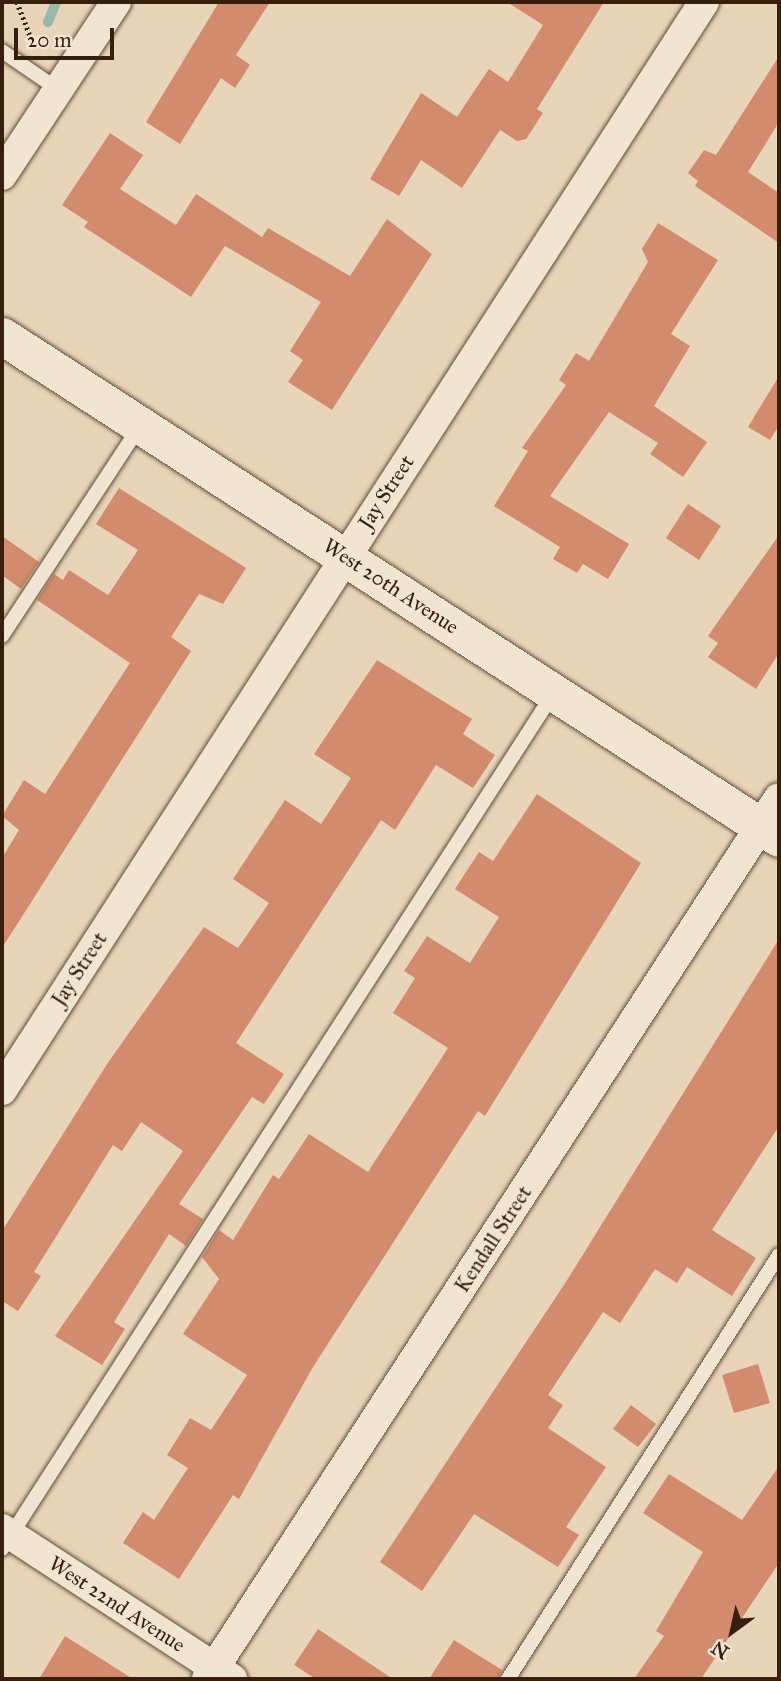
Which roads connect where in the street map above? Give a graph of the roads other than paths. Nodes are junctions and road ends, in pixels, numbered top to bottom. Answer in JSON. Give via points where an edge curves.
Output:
{"nodes":[{"id":1,"x":116,"y":2,"type":"edge"},
{"id":2,"x":704,"y":2,"type":"edge"},
{"id":3,"x":2,"y":51,"type":"edge"},
{"id":4,"x":60,"y":90,"type":"junction"},
{"id":5,"x":2,"y":175,"type":"edge"},
{"id":6,"x":2,"y":336,"type":"edge"},
{"id":7,"x":140,"y":425,"type":"junction"},
{"id":8,"x":345,"y":556,"type":"junction"},
{"id":9,"x":2,"y":636,"type":"edge"},
{"id":10,"x":554,"y":692,"type":"junction"},
{"id":11,"x":773,"y":821,"type":"edge"},
{"id":12,"x":2,"y":1090,"type":"edge"},
{"id":13,"x":779,"y":1255,"type":"edge"},
{"id":14,"x":5,"y":1538,"type":"edge"},
{"id":15,"x":218,"y":1675,"type":"edge"},
{"id":16,"x":508,"y":1679,"type":"edge"}],
"edges":[{"from":1,"to":4,"type":"street"},
{"from":2,"to":8,"type":"street","name":"Jay Street"},
{"from":3,"to":4,"type":"lane"},
{"from":4,"to":5,"type":"street"},
{"from":6,"to":7,"type":"street","name":"West 20th Avenue"},
{"from":7,"to":8,"type":"street","name":"West 20th Avenue"},
{"from":7,"to":9,"type":"lane"},
{"from":8,"to":10,"type":"street","name":"West 20th Avenue"},
{"from":8,"to":12,"type":"street","name":"Jay Street"},
{"from":10,"to":11,"type":"street","name":"West 20th Avenue"},
{"from":10,"to":14,"type":"lane"},
{"from":11,"to":15,"type":"street","name":"Kendall Street"},
{"from":13,"to":16,"type":"lane"},
{"from":14,"to":15,"type":"street","name":"West 22nd Avenue"}]}
